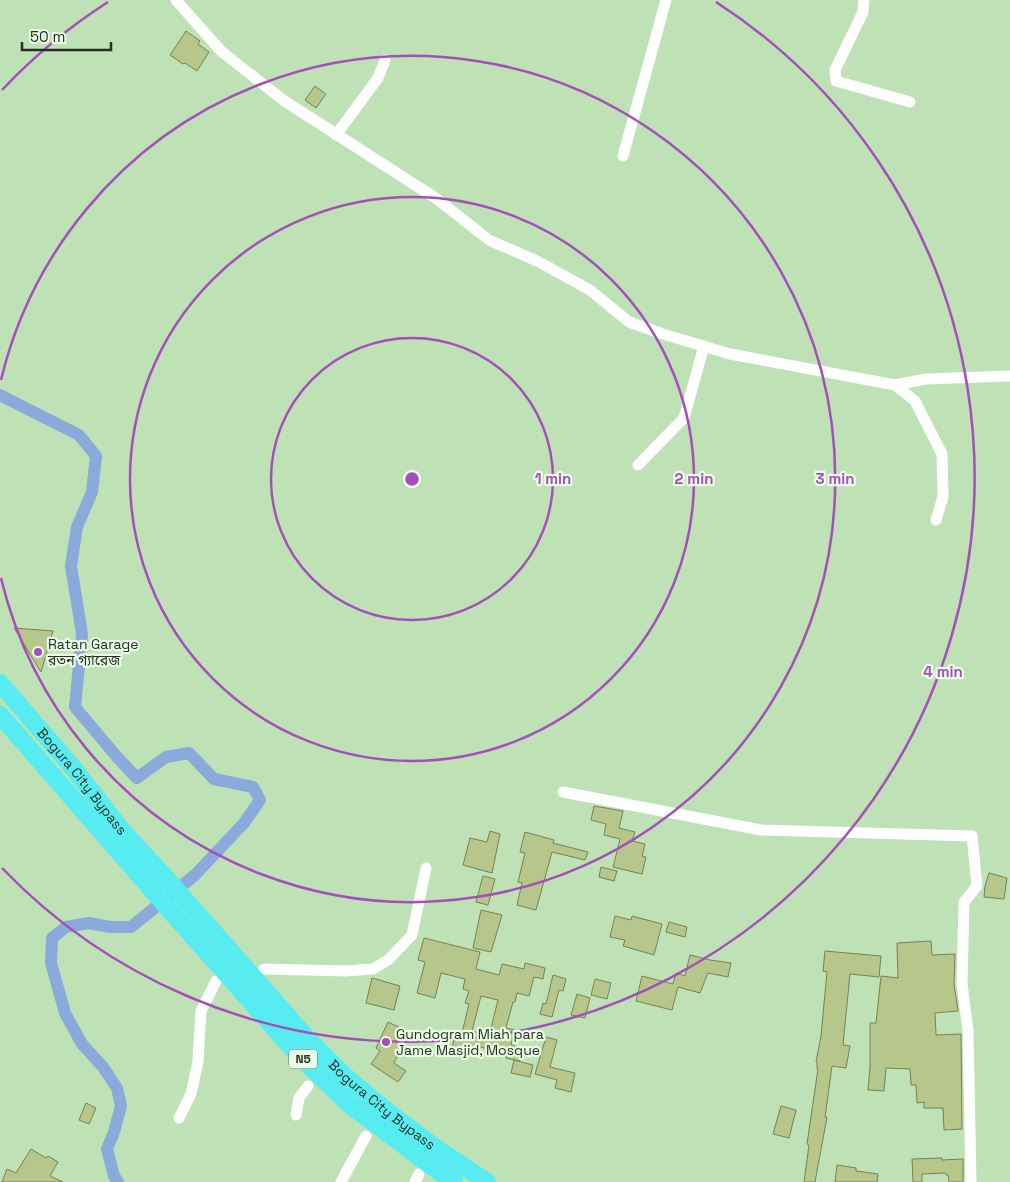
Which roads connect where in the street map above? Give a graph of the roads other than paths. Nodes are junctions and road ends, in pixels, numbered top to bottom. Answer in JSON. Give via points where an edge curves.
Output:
{"nodes":[{"id":1,"x":176,"y":0,"type":"edge"},
{"id":2,"x":666,"y":0,"type":"edge"},
{"id":3,"x":864,"y":0,"type":"edge"},
{"id":4,"x":385,"y":60,"type":"dead end"},
{"id":5,"x":910,"y":102,"type":"dead end"},
{"id":6,"x":336,"y":135,"type":"junction"},
{"id":7,"x":623,"y":156,"type":"dead end"},
{"id":8,"x":704,"y":346,"type":"junction"},
{"id":9,"x":1010,"y":376,"type":"edge"},
{"id":10,"x":895,"y":385,"type":"junction"},
{"id":11,"x":638,"y":465,"type":"dead end"},
{"id":12,"x":936,"y":520,"type":"dead end"},
{"id":13,"x":0,"y":683,"type":"edge"},
{"id":14,"x":0,"y":715,"type":"edge"},
{"id":15,"x":563,"y":792,"type":"dead end"},
{"id":16,"x":426,"y":868,"type":"dead end"},
{"id":17,"x":264,"y":968,"type":"dead end"},
{"id":18,"x":216,"y":981,"type":"dead end"},
{"id":19,"x":308,"y":1086,"type":"dead end"},
{"id":20,"x":296,"y":1115,"type":"dead end"},
{"id":21,"x":179,"y":1118,"type":"dead end"},
{"id":22,"x":366,"y":1136,"type":"dead end"},
{"id":23,"x":341,"y":1182,"type":"edge"},
{"id":24,"x":454,"y":1182,"type":"edge"},
{"id":25,"x":487,"y":1182,"type":"edge"},
{"id":26,"x":971,"y":1182,"type":"edge"}],
"edges":[{"from":1,"to":6,"type":"street","via":[[221,51]]},
{"from":2,"to":7,"type":"street"},
{"from":3,"to":5,"type":"street","via":[[863,12],[835,70],[836,81]]},
{"from":4,"to":6,"type":"street","via":[[378,78]]},
{"from":6,"to":8,"type":"street","via":[[437,198],[489,240],[590,290],[630,322]]},
{"from":8,"to":10,"type":"street","via":[[730,354]]},
{"from":8,"to":11,"type":"street","via":[[684,418]]},
{"from":9,"to":10,"type":"street","via":[[926,379]]},
{"from":10,"to":12,"type":"street","via":[[915,401],[942,454],[943,497]]},
{"from":13,"to":25,"type":"highway","name":"Bogura City Bypass","via":[[120,828],[307,1038],[346,1077],[433,1146]]},
{"from":14,"to":24,"type":"highway","name":"Bogura City Bypass","number":"N5","via":[[301,1058],[349,1104]]},
{"from":15,"to":26,"type":"street","via":[[761,830],[972,836],[977,886],[964,902],[962,984],[968,1030]]},
{"from":16,"to":17,"type":"street","via":[[412,935],[388,960],[373,969],[346,971]]},
{"from":18,"to":21,"type":"street","via":[[201,1011],[198,1062],[190,1094]]},
{"from":19,"to":20,"type":"street","via":[[299,1098]]},
{"from":22,"to":23,"type":"street"}]}
